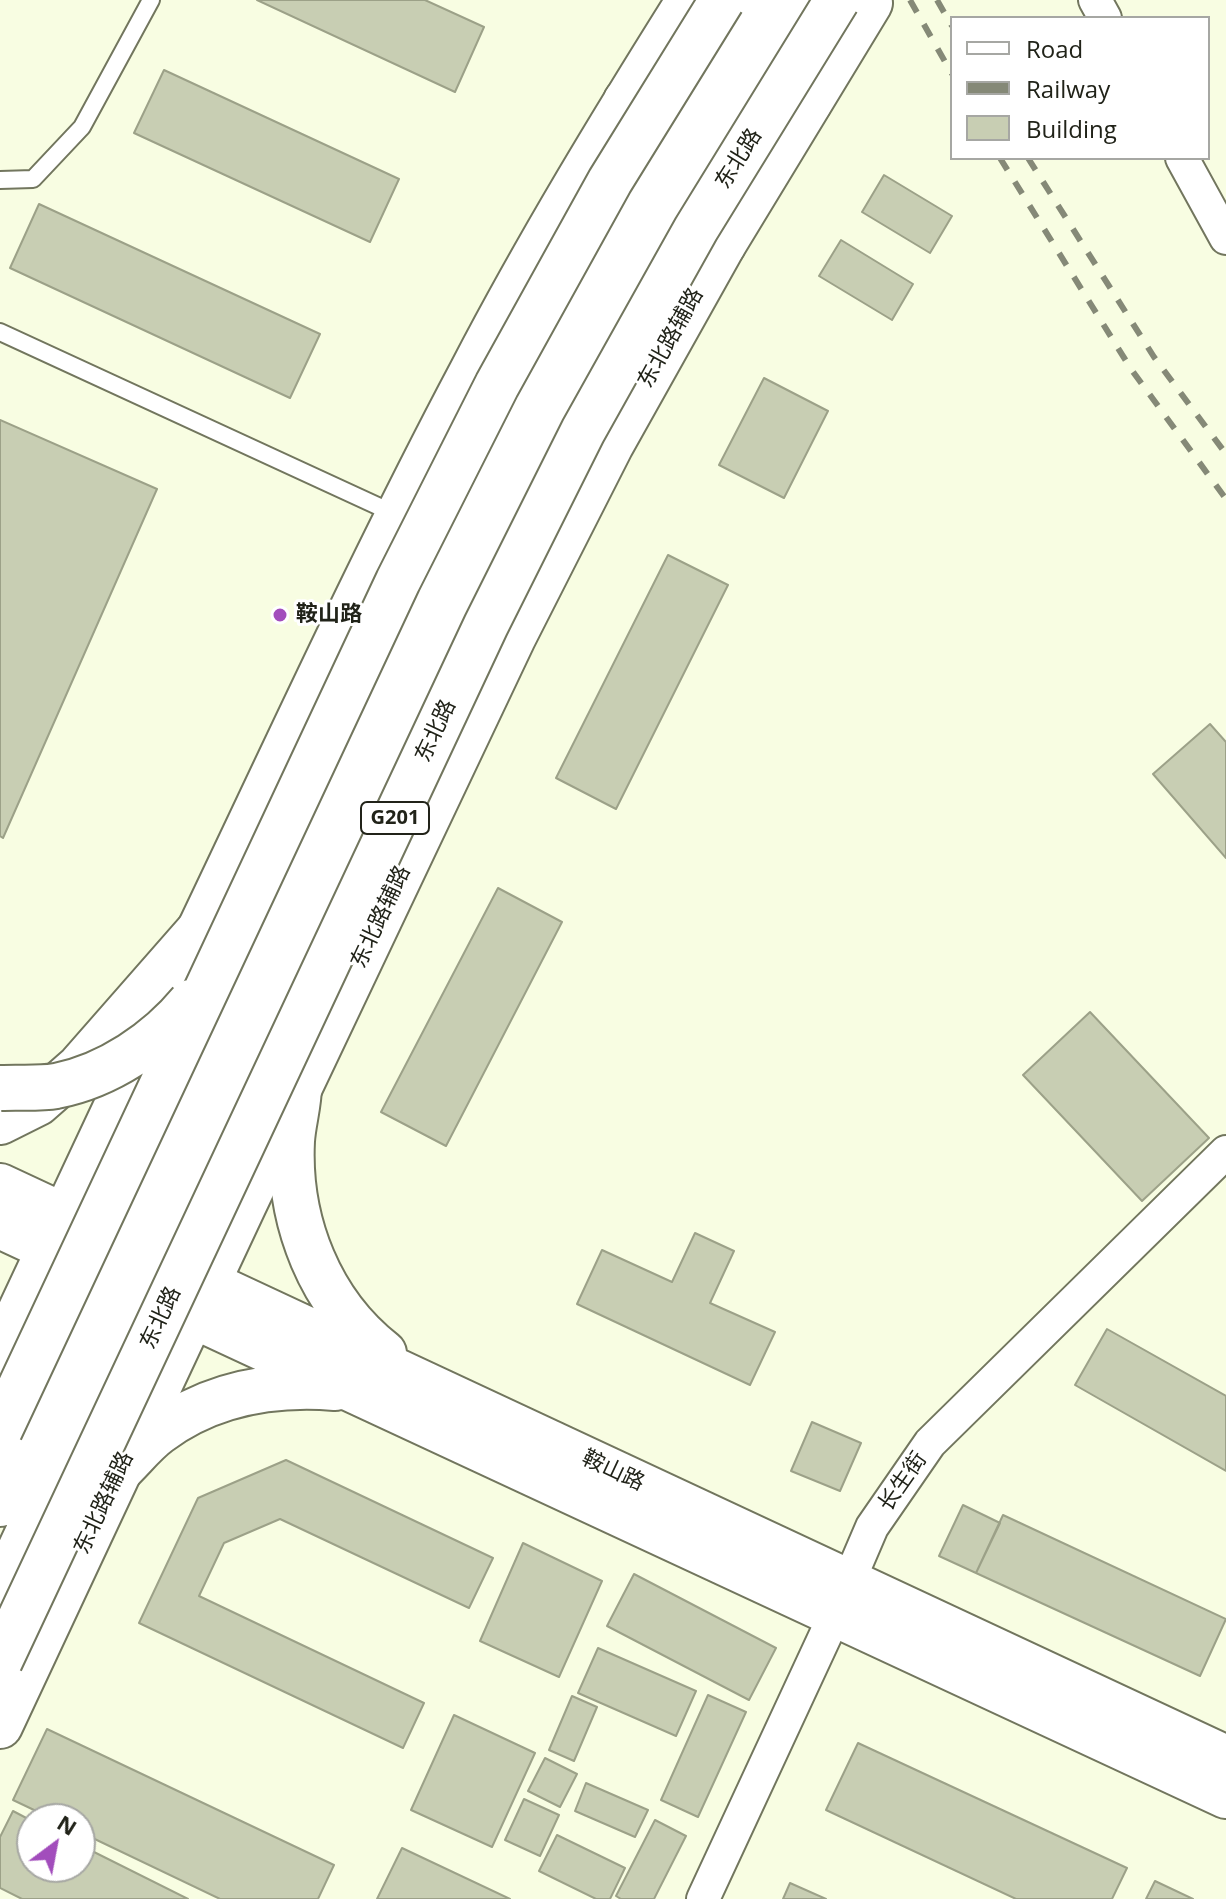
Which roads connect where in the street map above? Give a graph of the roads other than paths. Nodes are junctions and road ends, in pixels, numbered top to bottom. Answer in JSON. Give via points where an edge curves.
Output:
{"nodes":[{"id":1,"x":151,"y":0,"type":"edge"},
{"id":2,"x":689,"y":0,"type":"edge"},
{"id":3,"x":722,"y":0,"type":"edge"},
{"id":4,"x":755,"y":0,"type":"edge"},
{"id":5,"x":802,"y":0,"type":"edge"},
{"id":6,"x":854,"y":2,"type":"edge"},
{"id":7,"x":725,"y":48,"type":"junction"},
{"id":8,"x":626,"y":101,"type":"junction"},
{"id":9,"x":809,"y":103,"type":"junction"},
{"id":10,"x":711,"y":149,"type":"junction"},
{"id":11,"x":1183,"y":160,"type":"edge"},
{"id":12,"x":0,"y":180,"type":"edge"},
{"id":13,"x":1226,"y":238,"type":"edge"},
{"id":14,"x":723,"y":245,"type":"junction"},
{"id":15,"x":0,"y":332,"type":"edge"},
{"id":16,"x":399,"y":515,"type":"junction"},
{"id":17,"x":451,"y":539,"type":"junction"},
{"id":18,"x":210,"y":945,"type":"junction"},
{"id":19,"x":291,"y":971,"type":"junction"},
{"id":20,"x":229,"y":1058,"type":"junction"},
{"id":21,"x":0,"y":1088,"type":"edge"},
{"id":22,"x":299,"y":1089,"type":"junction"},
{"id":23,"x":0,"y":1122,"type":"edge"},
{"id":24,"x":1226,"y":1152,"type":"edge"},
{"id":25,"x":0,"y":1186,"type":"edge"},
{"id":26,"x":0,"y":1226,"type":"edge"},
{"id":27,"x":56,"y":1232,"type":"junction"},
{"id":28,"x":131,"y":1267,"type":"junction"},
{"id":29,"x":200,"y":1299,"type":"junction"},
{"id":30,"x":6,"y":1340,"type":"edge"},
{"id":31,"x":421,"y":1382,"type":"junction"},
{"id":32,"x":352,"y":1390,"type":"junction"},
{"id":33,"x":18,"y":1429,"type":"edge"},
{"id":34,"x":119,"y":1471,"type":"junction"},
{"id":35,"x":15,"y":1500,"type":"edge"},
{"id":36,"x":0,"y":1592,"type":"edge"},
{"id":37,"x":842,"y":1598,"type":"junction"},
{"id":38,"x":0,"y":1661,"type":"edge"},
{"id":39,"x":0,"y":1726,"type":"edge"},
{"id":40,"x":1226,"y":1758,"type":"edge"},
{"id":41,"x":1226,"y":1796,"type":"edge"},
{"id":42,"x":703,"y":1899,"type":"edge"}],
"edges":[{"from":1,"to":12,"type":"lane","via":[[82,127],[33,179]]},
{"from":2,"to":8,"type":"main road"},
{"from":3,"to":18,"type":"main road","name":"东北路","bridge":true,"via":[[610,181],[497,385]]},
{"from":4,"to":7,"type":"main road","name":"东北路"},
{"from":5,"to":10,"type":"main road","name":"东北路"},
{"from":6,"to":9,"type":"main road","name":"东北路辅路"},
{"from":6,"to":38,"type":"main road","name":"东北路","number":"G201","bridge":true,"via":[[696,229],[576,444],[479,639]]},
{"from":7,"to":8,"type":"main road"},
{"from":7,"to":17,"type":"main road","name":"东北路","via":[[521,398]]},
{"from":8,"to":16,"type":"main road","via":[[472,370]]},
{"from":9,"to":10,"type":"main road"},
{"from":9,"to":14,"type":"main road","name":"东北路辅路"},
{"from":10,"to":14,"type":"main road"},
{"from":10,"to":19,"type":"main road","name":"东北路","via":[[522,488]]},
{"from":11,"to":13,"type":"street"},
{"from":14,"to":22,"type":"main road","name":"东北路辅路","via":[[611,445],[520,624]]},
{"from":15,"to":16,"type":"lane"},
{"from":16,"to":17,"type":"lane"},
{"from":16,"to":18,"type":"main road"},
{"from":17,"to":20,"type":"main road","name":"东北路"},
{"from":18,"to":21,"type":"main road","bridge":true,"via":[[188,1005],[153,1039],[108,1069],[56,1086]]},
{"from":18,"to":23,"type":"main road","via":[[38,1103]]},
{"from":18,"to":27,"type":"main road"},
{"from":18,"to":33,"type":"main road","name":"东北路","bridge":true},
{"from":19,"to":20,"type":"main road","name":"东北路"},
{"from":19,"to":22,"type":"main road"},
{"from":20,"to":28,"type":"main road","name":"东北路"},
{"from":22,"to":29,"type":"main road","name":"东北路辅路"},
{"from":22,"to":31,"type":"main road","via":[[292,1142],[294,1191],[308,1250],[332,1299],[370,1342]]},
{"from":24,"to":37,"type":"street","name":"长生街","via":[[930,1443],[872,1527]]},
{"from":25,"to":27,"type":"main road","name":"鞍山路"},
{"from":26,"to":27,"type":"main road","name":"鞍山路"},
{"from":27,"to":28,"type":"main road","name":"鞍山路"},
{"from":27,"to":30,"type":"main road"},
{"from":28,"to":29,"type":"main road","name":"鞍山路"},
{"from":28,"to":33,"type":"main road","name":"东北路"},
{"from":28,"to":35,"type":"main road","name":"东北路"},
{"from":29,"to":31,"type":"main road","name":"鞍山路"},
{"from":29,"to":32,"type":"main road","name":"鞍山路"},
{"from":29,"to":34,"type":"main road","name":"东北路辅路"},
{"from":30,"to":33,"type":"main road"},
{"from":31,"to":37,"type":"main road","name":"鞍山路"},
{"from":32,"to":34,"type":"main road","via":[[298,1385],[251,1390],[198,1409],[158,1433]]},
{"from":32,"to":37,"type":"main road","name":"鞍山路"},
{"from":33,"to":35,"type":"main road","name":"东北路"},
{"from":34,"to":39,"type":"main road","name":"东北路辅路"},
{"from":35,"to":36,"type":"main road","name":"东北路"},
{"from":37,"to":40,"type":"main road","name":"鞍山路"},
{"from":37,"to":41,"type":"main road","name":"鞍山路"},
{"from":37,"to":42,"type":"street","name":"长生街"}]}
